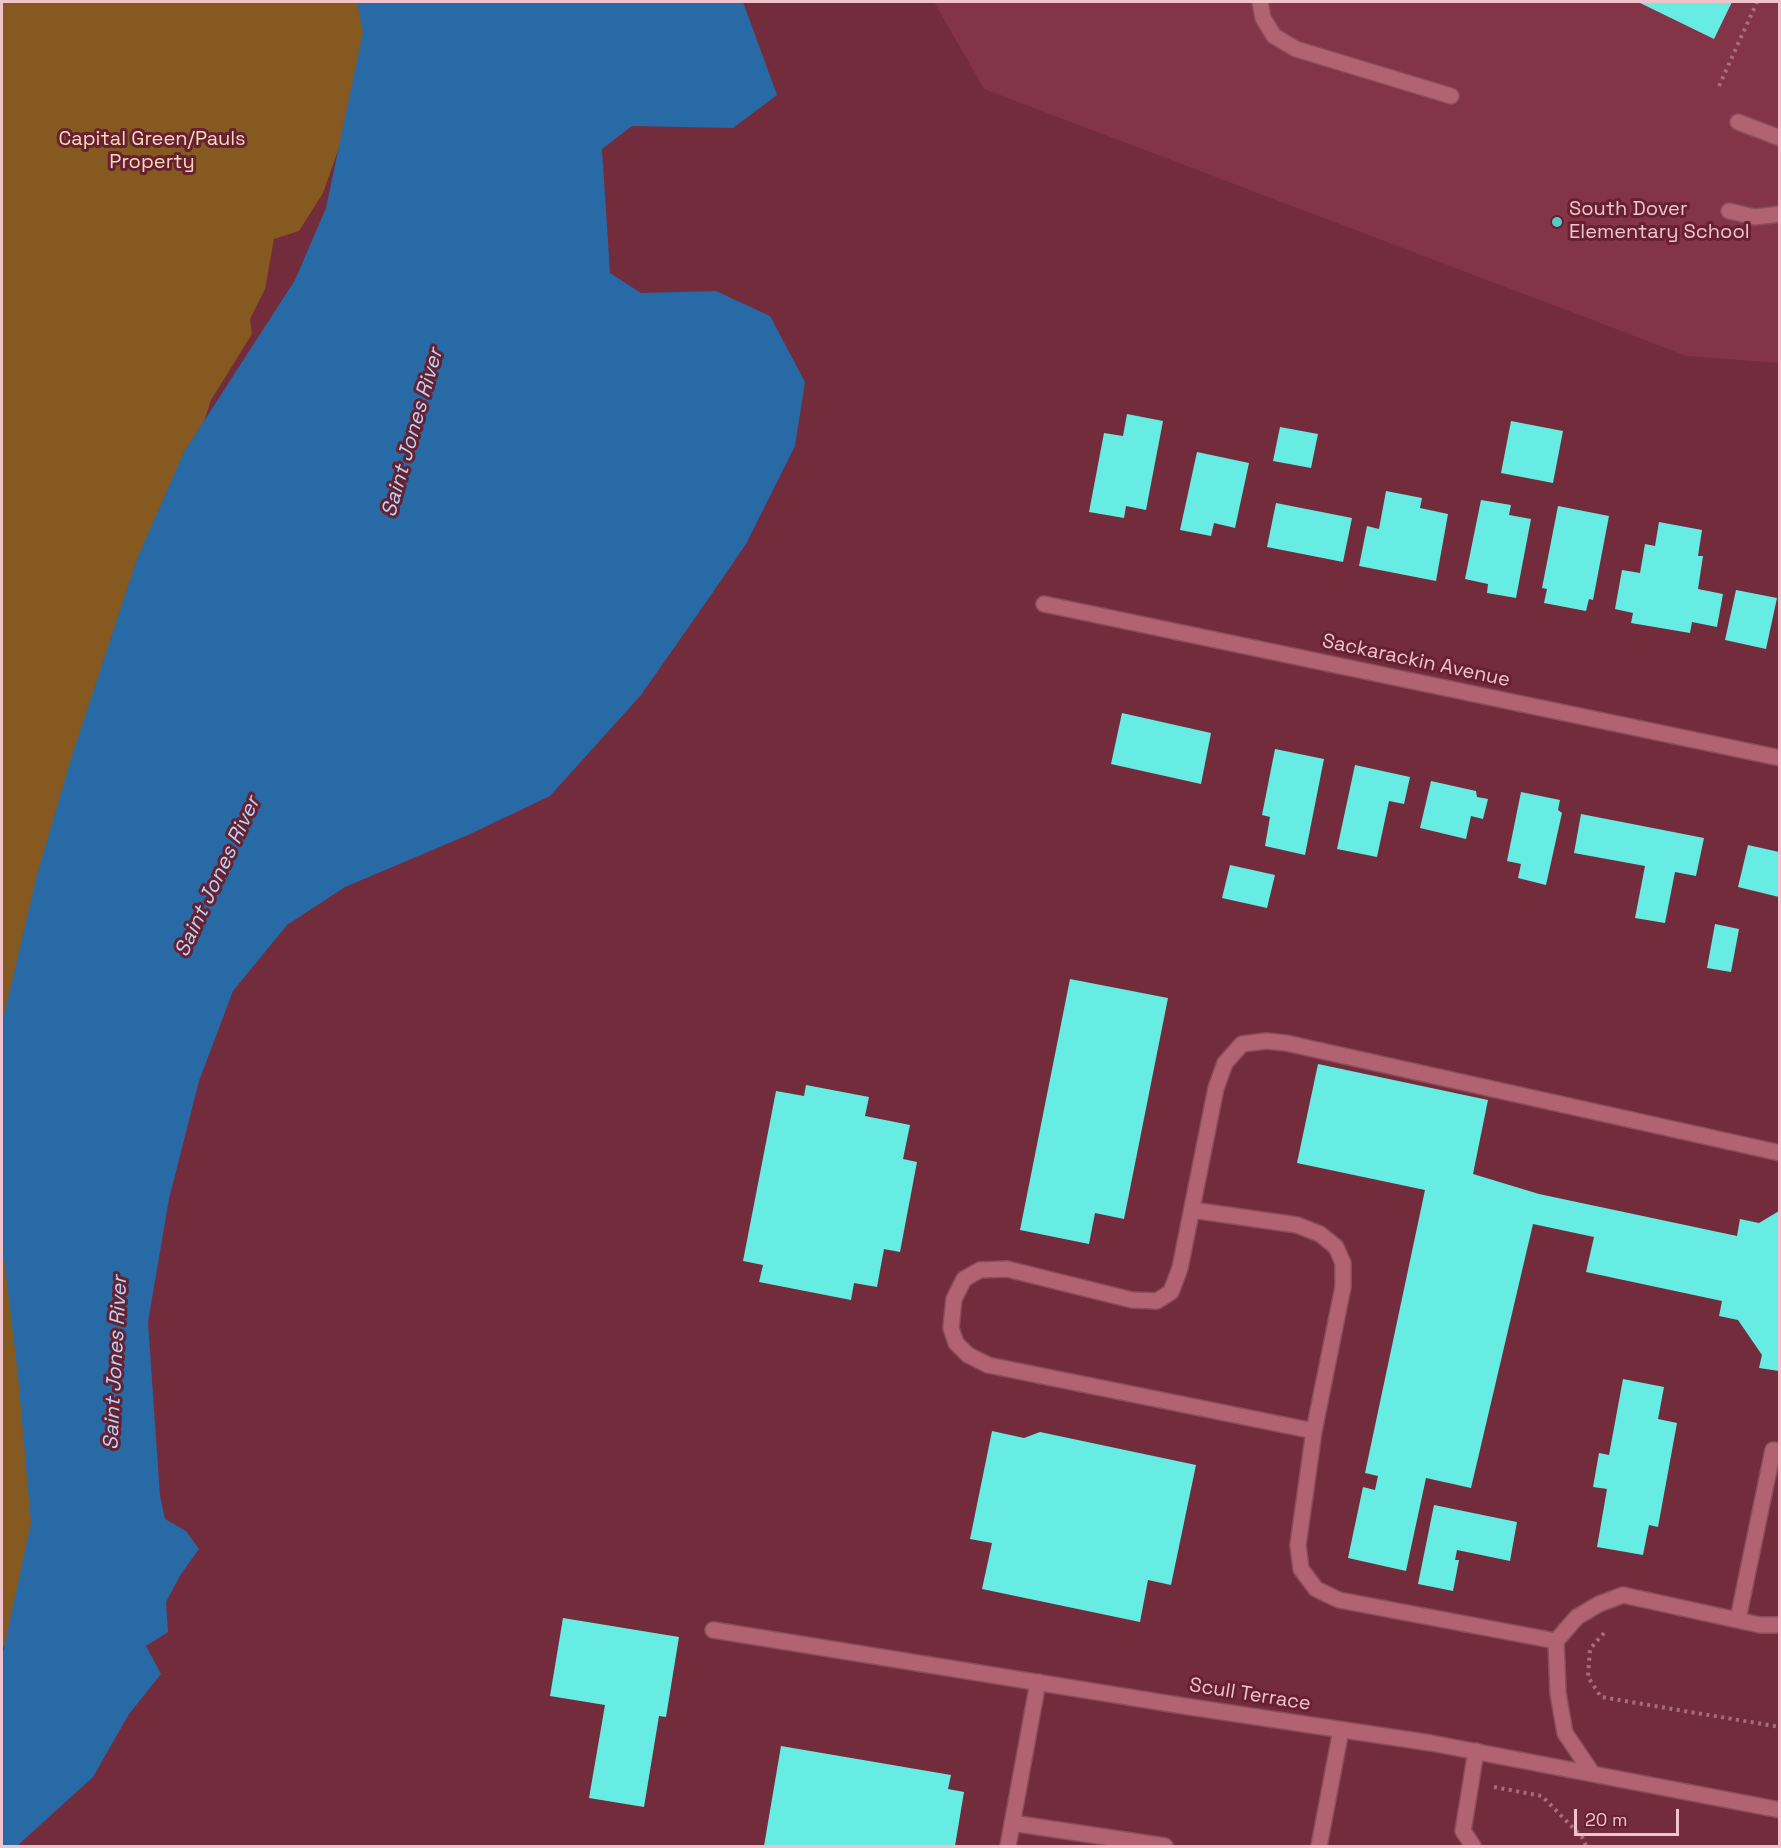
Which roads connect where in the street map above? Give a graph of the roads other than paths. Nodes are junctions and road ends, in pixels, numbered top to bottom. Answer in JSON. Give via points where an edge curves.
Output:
{"nodes":[{"id":1,"x":1260,"y":2,"type":"edge"},
{"id":2,"x":1451,"y":96,"type":"dead end"},
{"id":3,"x":1738,"y":122,"type":"dead end"},
{"id":4,"x":1779,"y":138,"type":"edge"},
{"id":5,"x":1729,"y":211,"type":"dead end"},
{"id":6,"x":1779,"y":214,"type":"edge"},
{"id":7,"x":1044,"y":604,"type":"dead end"},
{"id":8,"x":1779,"y":758,"type":"edge"},
{"id":9,"x":1779,"y":1153,"type":"edge"},
{"id":10,"x":1192,"y":1209,"type":"junction"},
{"id":11,"x":1314,"y":1431,"type":"junction"},
{"id":12,"x":1779,"y":1451,"type":"edge"},
{"id":13,"x":1738,"y":1620,"type":"junction"},
{"id":14,"x":1779,"y":1624,"type":"edge"},
{"id":15,"x":713,"y":1630,"type":"dead end"},
{"id":16,"x":1556,"y":1641,"type":"junction"},
{"id":17,"x":1038,"y":1682,"type":"junction"},
{"id":18,"x":1341,"y":1730,"type":"junction"},
{"id":19,"x":1476,"y":1751,"type":"junction"},
{"id":20,"x":1592,"y":1773,"type":"junction"},
{"id":21,"x":1779,"y":1810,"type":"edge"},
{"id":22,"x":1012,"y":1823,"type":"junction"},
{"id":23,"x":1008,"y":1846,"type":"edge"},
{"id":24,"x":1165,"y":1846,"type":"edge"},
{"id":25,"x":1319,"y":1846,"type":"edge"},
{"id":26,"x":1473,"y":1846,"type":"edge"}],
"edges":[{"from":1,"to":2,"type":"street","via":[[1263,18],[1274,36],[1296,49]]},
{"from":3,"to":4,"type":"street"},
{"from":5,"to":6,"type":"street","via":[[1755,217]]},
{"from":7,"to":8,"type":"street","name":"Sackarackin Avenue"},
{"from":9,"to":10,"type":"street","via":[[1266,1041],[1242,1044],[1225,1063],[1216,1088]]},
{"from":10,"to":11,"type":"street","via":[[1296,1225],[1320,1234],[1336,1247],[1343,1263],[1343,1287]]},
{"from":10,"to":11,"type":"street","via":[[1171,1292],[1157,1300],[1132,1300],[1007,1269],[980,1270],[964,1280],[954,1299],[951,1328],[956,1343],[968,1355],[988,1365]]},
{"from":11,"to":16,"type":"street","via":[[1298,1545],[1302,1569],[1316,1589],[1339,1600],[1374,1608]]},
{"from":12,"to":13,"type":"street","via":[[1773,1450]]},
{"from":13,"to":14,"type":"street"},
{"from":13,"to":16,"type":"street","via":[[1623,1595],[1577,1617]]},
{"from":15,"to":17,"type":"street","name":"Scull Terrace"},
{"from":16,"to":20,"type":"street","via":[[1558,1693],[1565,1733]]},
{"from":17,"to":18,"type":"street","name":"Scull Terrace"},
{"from":17,"to":22,"type":"street"},
{"from":18,"to":19,"type":"street","name":"Scull Terrace"},
{"from":18,"to":25,"type":"street"},
{"from":19,"to":20,"type":"street","name":"Scull Terrace"},
{"from":19,"to":26,"type":"street","via":[[1463,1831]]},
{"from":20,"to":21,"type":"street","name":"Scull Terrace"},
{"from":22,"to":23,"type":"street"},
{"from":22,"to":24,"type":"street"}]}
